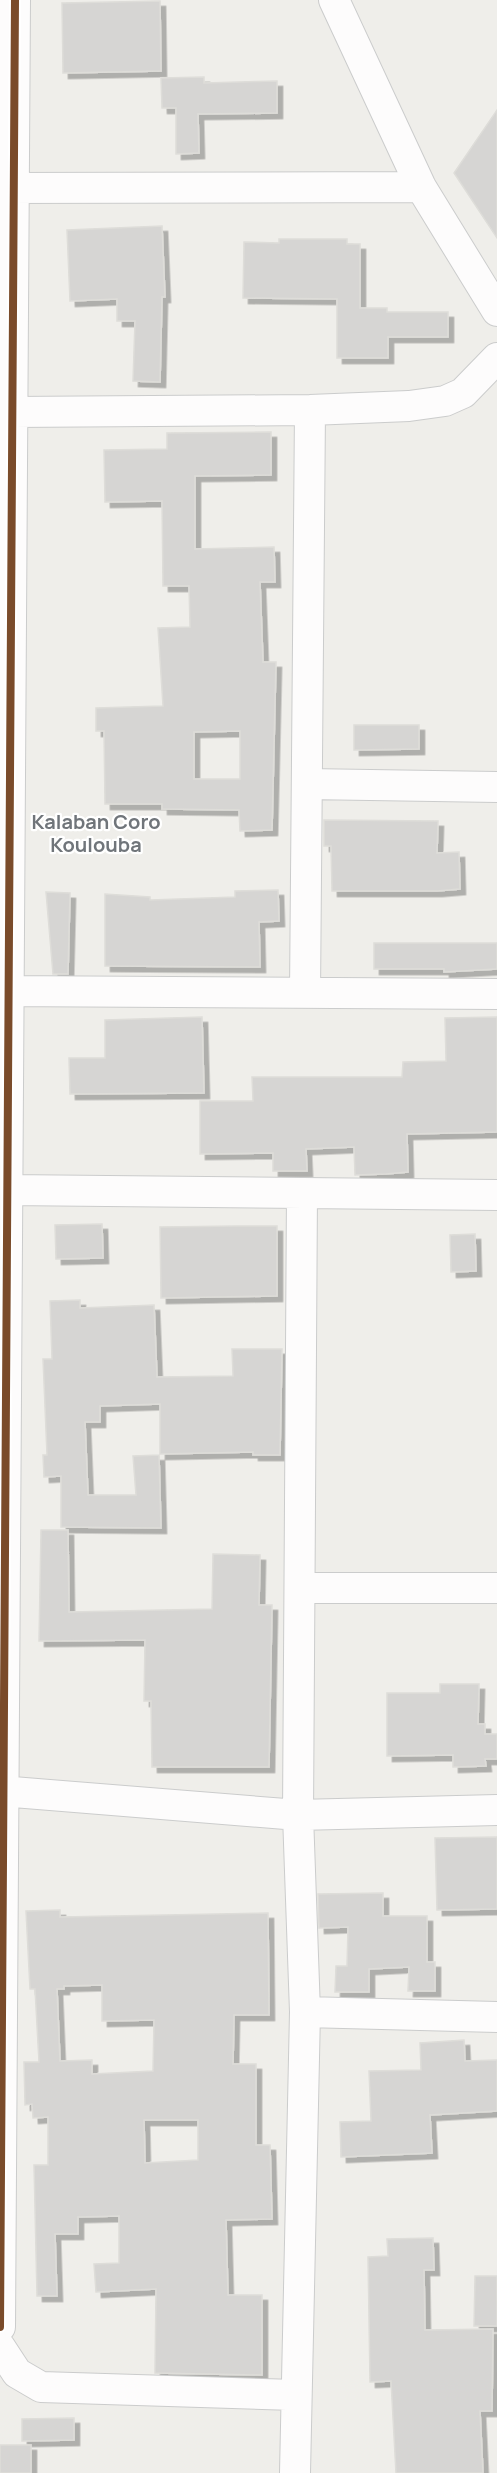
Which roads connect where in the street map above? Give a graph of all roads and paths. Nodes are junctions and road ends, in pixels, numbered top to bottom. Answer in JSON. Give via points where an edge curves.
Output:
{"nodes":[{"id":1,"x":15,"y":0,"type":"edge"},
{"id":2,"x":334,"y":0,"type":"edge"},
{"id":3,"x":7,"y":188,"type":"edge"},
{"id":4,"x":421,"y":188,"type":"junction"},
{"id":5,"x":497,"y":311,"type":"edge"},
{"id":6,"x":497,"y":358,"type":"edge"},
{"id":7,"x":310,"y":410,"type":"junction"},
{"id":8,"x":13,"y":412,"type":"junction"},
{"id":9,"x":307,"y":784,"type":"junction"},
{"id":10,"x":497,"y":787,"type":"edge"},
{"id":11,"x":5,"y":796,"type":"edge"},
{"id":12,"x":4,"y":991,"type":"edge"},
{"id":13,"x":305,"y":993,"type":"junction"},
{"id":14,"x":497,"y":994,"type":"edge"},
{"id":15,"x":8,"y":1190,"type":"junction"},
{"id":16,"x":302,"y":1193,"type":"junction"},
{"id":17,"x":497,"y":1195,"type":"edge"},
{"id":18,"x":2,"y":1584,"type":"edge"},
{"id":19,"x":300,"y":1588,"type":"junction"},
{"id":20,"x":497,"y":1588,"type":"edge"},
{"id":21,"x":2,"y":1791,"type":"edge"},
{"id":22,"x":497,"y":1810,"type":"edge"},
{"id":23,"x":298,"y":1815,"type":"junction"},
{"id":24,"x":305,"y":2012,"type":"junction"},
{"id":25,"x":497,"y":2017,"type":"edge"},
{"id":26,"x":1,"y":2019,"type":"edge"},
{"id":27,"x":0,"y":2327,"type":"edge"},
{"id":28,"x":0,"y":2347,"type":"edge"},
{"id":29,"x":295,"y":2395,"type":"junction"},
{"id":30,"x":295,"y":2473,"type":"edge"}],
"edges":[{"from":1,"to":3,"type":"street"},
{"from":2,"to":4,"type":"street"},
{"from":3,"to":4,"type":"street"},
{"from":3,"to":8,"type":"street"},
{"from":4,"to":5,"type":"street"},
{"from":6,"to":7,"type":"street","via":[[463,393],[445,400],[410,406]]},
{"from":7,"to":8,"type":"street"},
{"from":7,"to":9,"type":"street"},
{"from":8,"to":11,"type":"street"},
{"from":9,"to":10,"type":"street"},
{"from":9,"to":13,"type":"street"},
{"from":11,"to":12,"type":"street"},
{"from":12,"to":13,"type":"street"},
{"from":12,"to":15,"type":"street"},
{"from":13,"to":14,"type":"street"},
{"from":15,"to":16,"type":"street"},
{"from":15,"to":18,"type":"street"},
{"from":16,"to":17,"type":"street"},
{"from":16,"to":19,"type":"street"},
{"from":18,"to":21,"type":"street"},
{"from":19,"to":20,"type":"street"},
{"from":19,"to":23,"type":"street"},
{"from":21,"to":23,"type":"street"},
{"from":21,"to":26,"type":"street"},
{"from":22,"to":23,"type":"street"},
{"from":23,"to":24,"type":"street"},
{"from":24,"to":25,"type":"street"},
{"from":24,"to":29,"type":"street"},
{"from":26,"to":27,"type":"street"},
{"from":28,"to":29,"type":"street","via":[[17,2373],[41,2388]]},
{"from":29,"to":30,"type":"street"}]}
